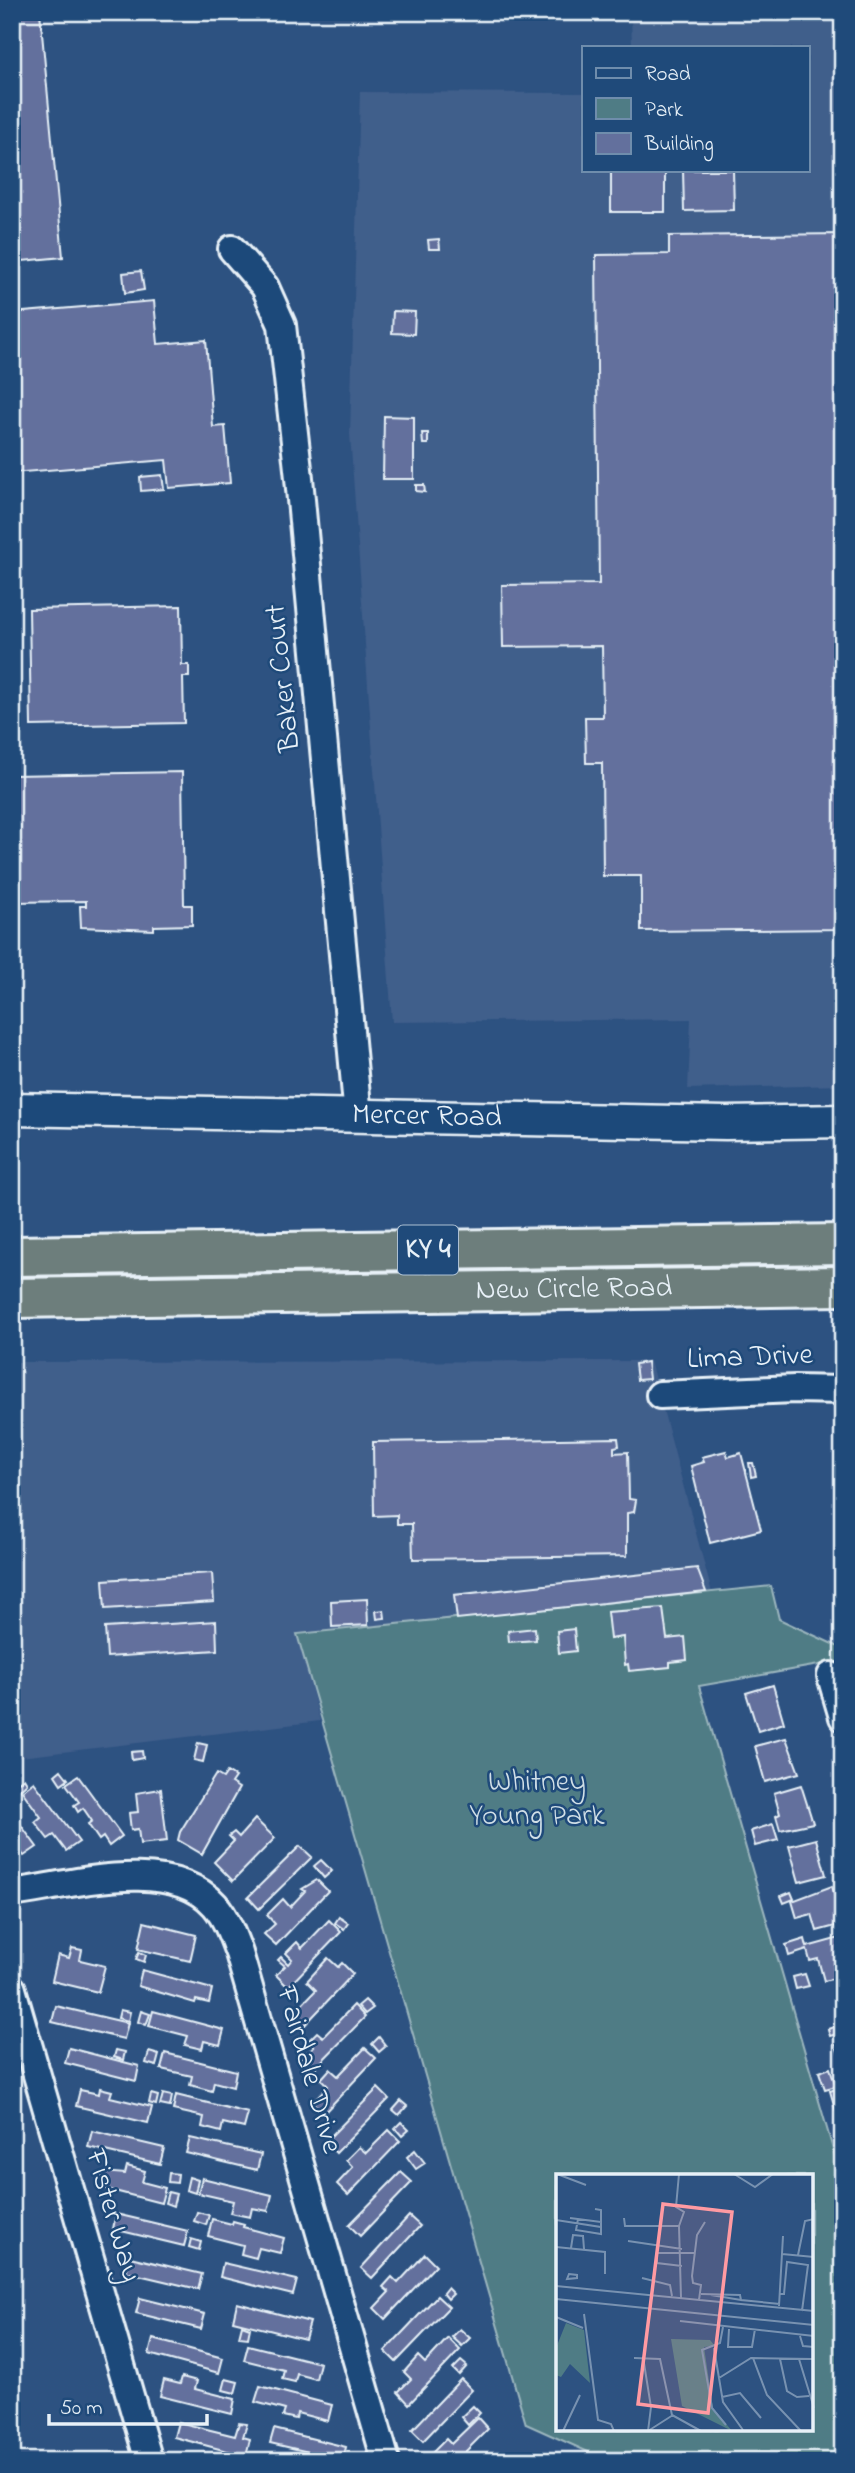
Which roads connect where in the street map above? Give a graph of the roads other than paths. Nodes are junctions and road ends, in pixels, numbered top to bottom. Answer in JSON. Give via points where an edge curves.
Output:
{"nodes":[{"id":1,"x":232,"y":249,"type":"dead end"},
{"id":2,"x":12,"y":1109,"type":"edge"},
{"id":3,"x":358,"y":1117,"type":"junction"},
{"id":4,"x":843,"y":1121,"type":"edge"},
{"id":5,"x":843,"y":1244,"type":"edge"},
{"id":6,"x":12,"y":1256,"type":"edge"},
{"id":7,"x":843,"y":1286,"type":"edge"},
{"id":8,"x":12,"y":1298,"type":"edge"},
{"id":9,"x":843,"y":1390,"type":"edge"},
{"id":10,"x":660,"y":1395,"type":"dead end"},
{"id":11,"x":831,"y":1676,"type":"dead end"},
{"id":12,"x":843,"y":1717,"type":"edge"},
{"id":13,"x":12,"y":1892,"type":"edge"},
{"id":14,"x":12,"y":1989,"type":"edge"},
{"id":15,"x":149,"y":2461,"type":"edge"},
{"id":16,"x":386,"y":2461,"type":"edge"}],
"edges":[{"from":1,"to":3,"type":"street","name":"Baker Court","via":[[265,287],[282,325]]},
{"from":2,"to":3,"type":"street","name":"Mercer Road"},
{"from":3,"to":4,"type":"street","name":"Mercer Road","via":[[726,1124]]},
{"from":5,"to":6,"type":"highway","name":"New Circle Road","number":"KY 4"},
{"from":7,"to":8,"type":"highway","name":"New Circle Road","number":"KY 4"},
{"from":9,"to":10,"type":"street","name":"Lima Drive"},
{"from":11,"to":12,"type":"street"},
{"from":13,"to":16,"type":"street","name":"Fairdale Drive","via":[[156,1877],[200,1892],[226,1920]]},
{"from":14,"to":15,"type":"street","name":"Fister Way"}]}
